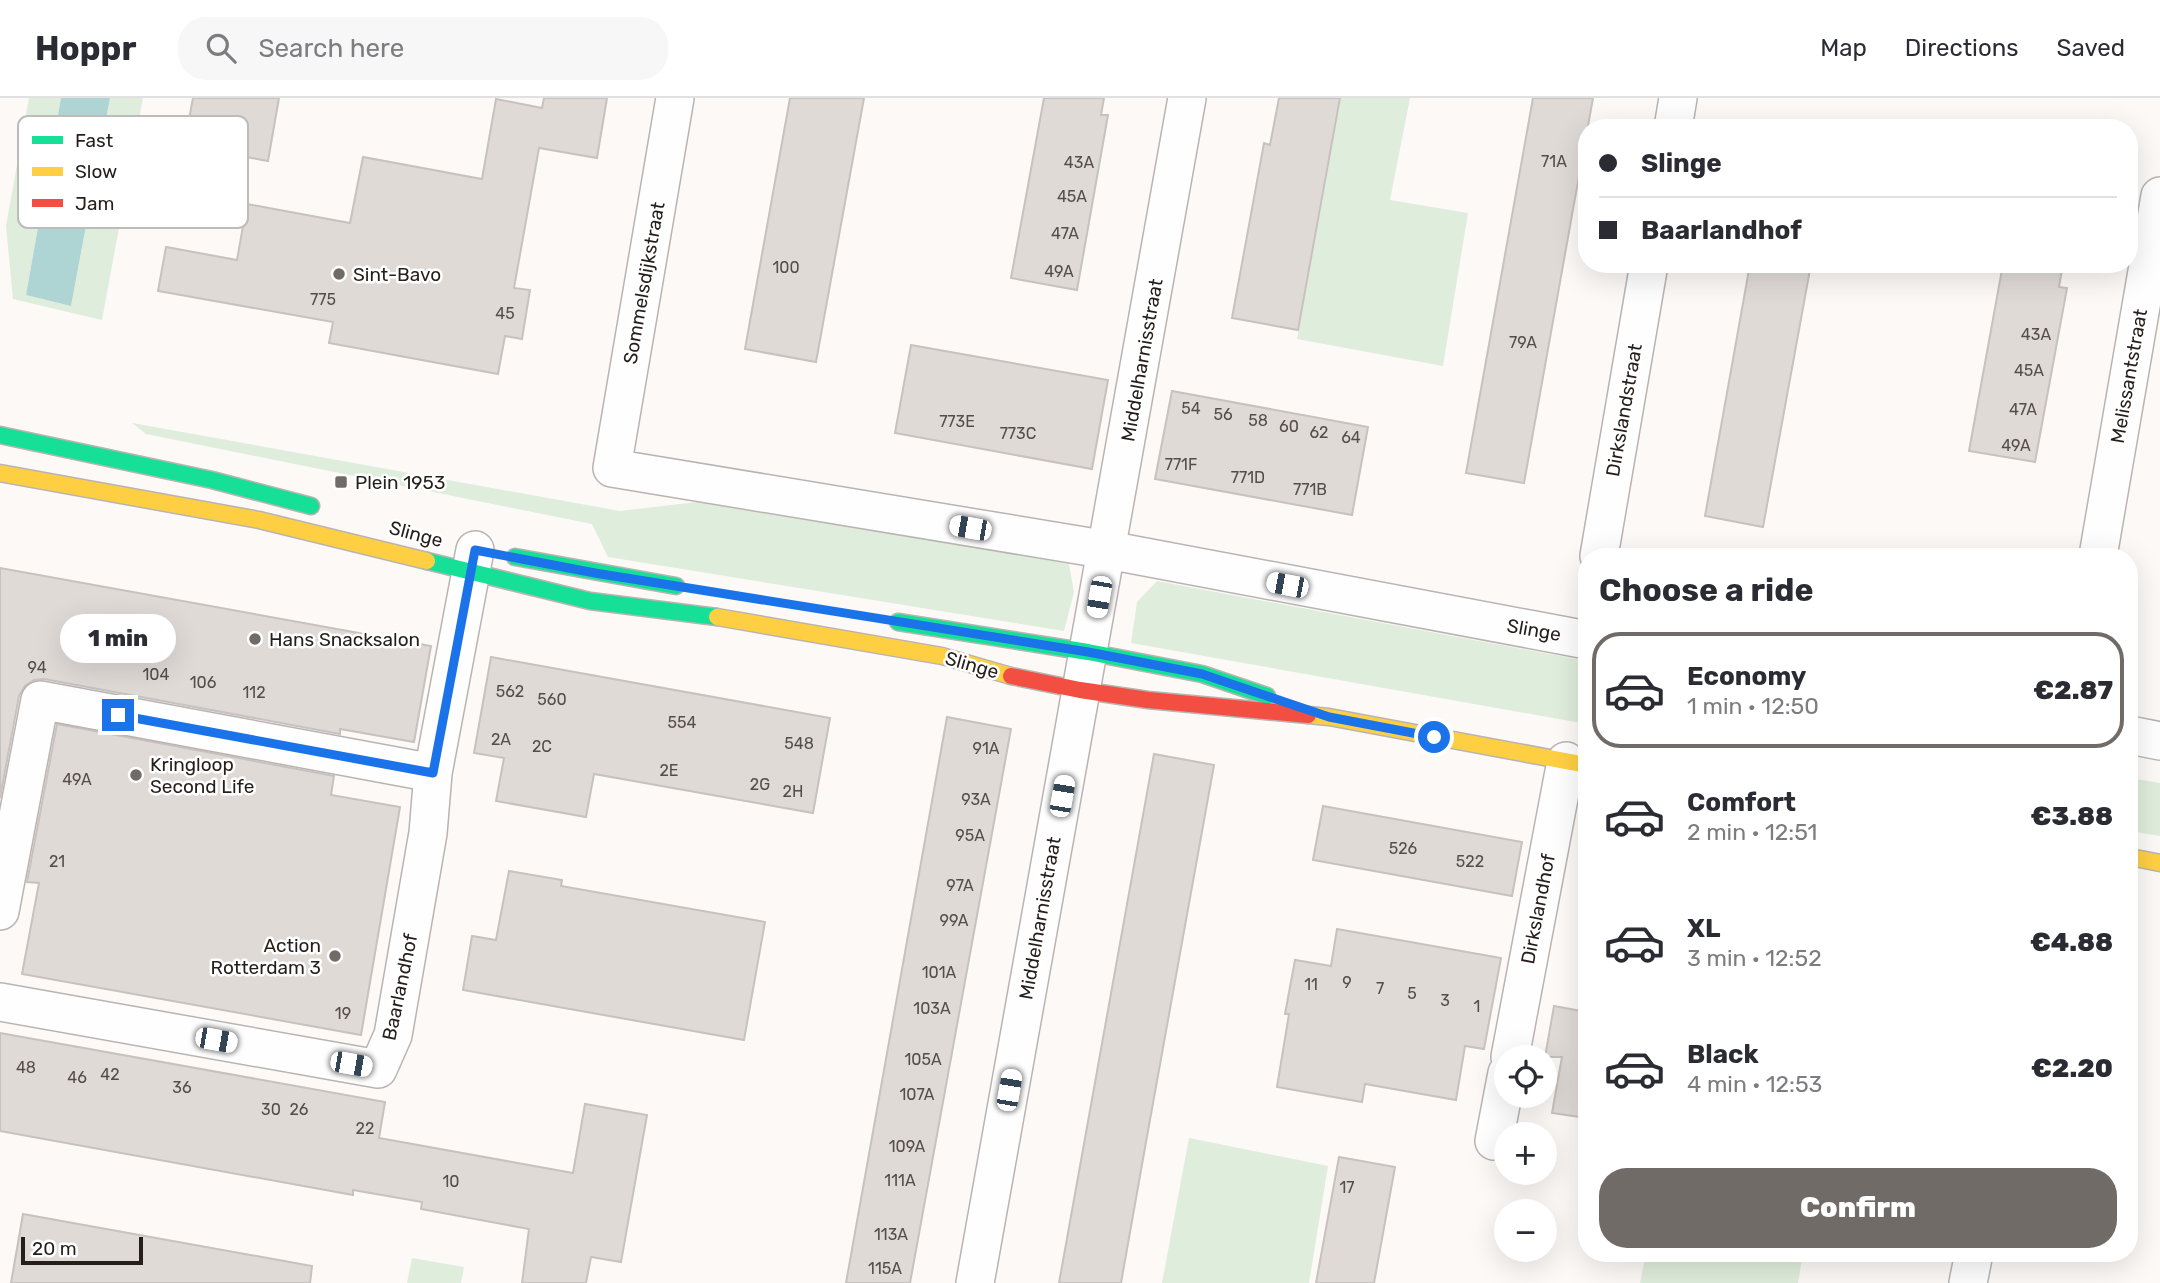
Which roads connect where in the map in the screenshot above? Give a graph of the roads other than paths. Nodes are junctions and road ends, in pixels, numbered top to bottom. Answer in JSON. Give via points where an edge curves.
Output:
{"nodes":[{"id":1,"x":675,"y":98,"type":"edge"},
{"id":2,"x":1187,"y":98,"type":"edge"},
{"id":3,"x":1678,"y":98,"type":"edge"},
{"id":4,"x":1674,"y":119,"type":"edge"},
{"id":5,"x":2160,"y":196,"type":"edge"},
{"id":6,"x":1647,"y":273,"type":"edge"},
{"id":7,"x":0,"y":435,"type":"edge"},
{"id":8,"x":612,"y":468,"type":"joint"},
{"id":9,"x":0,"y":472,"type":"edge"},
{"id":10,"x":323,"y":509,"type":"dead end"},
{"id":11,"x":1600,"y":548,"type":"edge"},
{"id":12,"x":2099,"y":548,"type":"edge"},
{"id":13,"x":1108,"y":551,"type":"junction"},
{"id":14,"x":480,"y":555,"type":"junction"},
{"id":15,"x":689,"y":588,"type":"dead end"},
{"id":16,"x":877,"y":619,"type":"dead end"},
{"id":17,"x":1578,"y":634,"type":"edge"},
{"id":18,"x":1088,"y":652,"type":"junction"},
{"id":19,"x":1080,"y":690,"type":"junction"},
{"id":20,"x":1329,"y":717,"type":"junction"},
{"id":21,"x":2138,"y":737,"type":"edge"},
{"id":22,"x":2160,"y":741,"type":"edge"},
{"id":23,"x":1577,"y":763,"type":"edge"},
{"id":24,"x":433,"y":773,"type":"junction"},
{"id":25,"x":2138,"y":859,"type":"edge"},
{"id":26,"x":2160,"y":863,"type":"edge"},
{"id":27,"x":0,"y":911,"type":"edge"},
{"id":28,"x":0,"y":1002,"type":"edge"},
{"id":29,"x":1513,"y":1045,"type":"edge"},
{"id":30,"x":1972,"y":1262,"type":"edge"},
{"id":31,"x":975,"y":1283,"type":"edge"},
{"id":32,"x":1968,"y":1283,"type":"edge"}],
"edges":[{"from":1,"to":8,"type":"street","name":"Sommelsdijkstraat"},
{"from":2,"to":13,"type":"street","name":"Middelharnisstraat"},
{"from":3,"to":4,"type":"street"},
{"from":5,"to":12,"type":"street","name":"Melissantstraat"},
{"from":6,"to":11,"type":"street","name":"Dirkslandstraat"},
{"from":7,"to":10,"type":"street"},
{"from":8,"to":13,"type":"street","name":"Slinge"},
{"from":9,"to":14,"type":"street","name":"Slinge"},
{"from":13,"to":17,"type":"street","name":"Slinge"},
{"from":13,"to":18,"type":"street","name":"Middelharnisstraat"},
{"from":14,"to":15,"type":"street","name":"Slinge"},
{"from":14,"to":19,"type":"street","name":"Slinge","via":[[590,601],[685,612],[942,656]]},
{"from":14,"to":24,"type":"street","name":"Baarlandhof"},
{"from":16,"to":18,"type":"street","name":"Slinge"},
{"from":18,"to":19,"type":"street","name":"Middelharnisstraat"},
{"from":18,"to":20,"type":"street","name":"Slinge","via":[[1202,674]]},
{"from":19,"to":20,"type":"street","name":"Slinge"},
{"from":19,"to":31,"type":"street","name":"Middelharnisstraat"},
{"from":20,"to":23,"type":"street","name":"Slinge"},
{"from":21,"to":22,"type":"street"},
{"from":23,"to":29,"type":"street","name":"Dirkslandhof"},
{"from":24,"to":27,"type":"street","via":[[40,700]]},
{"from":24,"to":28,"type":"street","name":"Baarlandhof","via":[[428,833],[393,1035],[378,1069]]},
{"from":25,"to":26,"type":"street"},
{"from":30,"to":32,"type":"street"}]}
